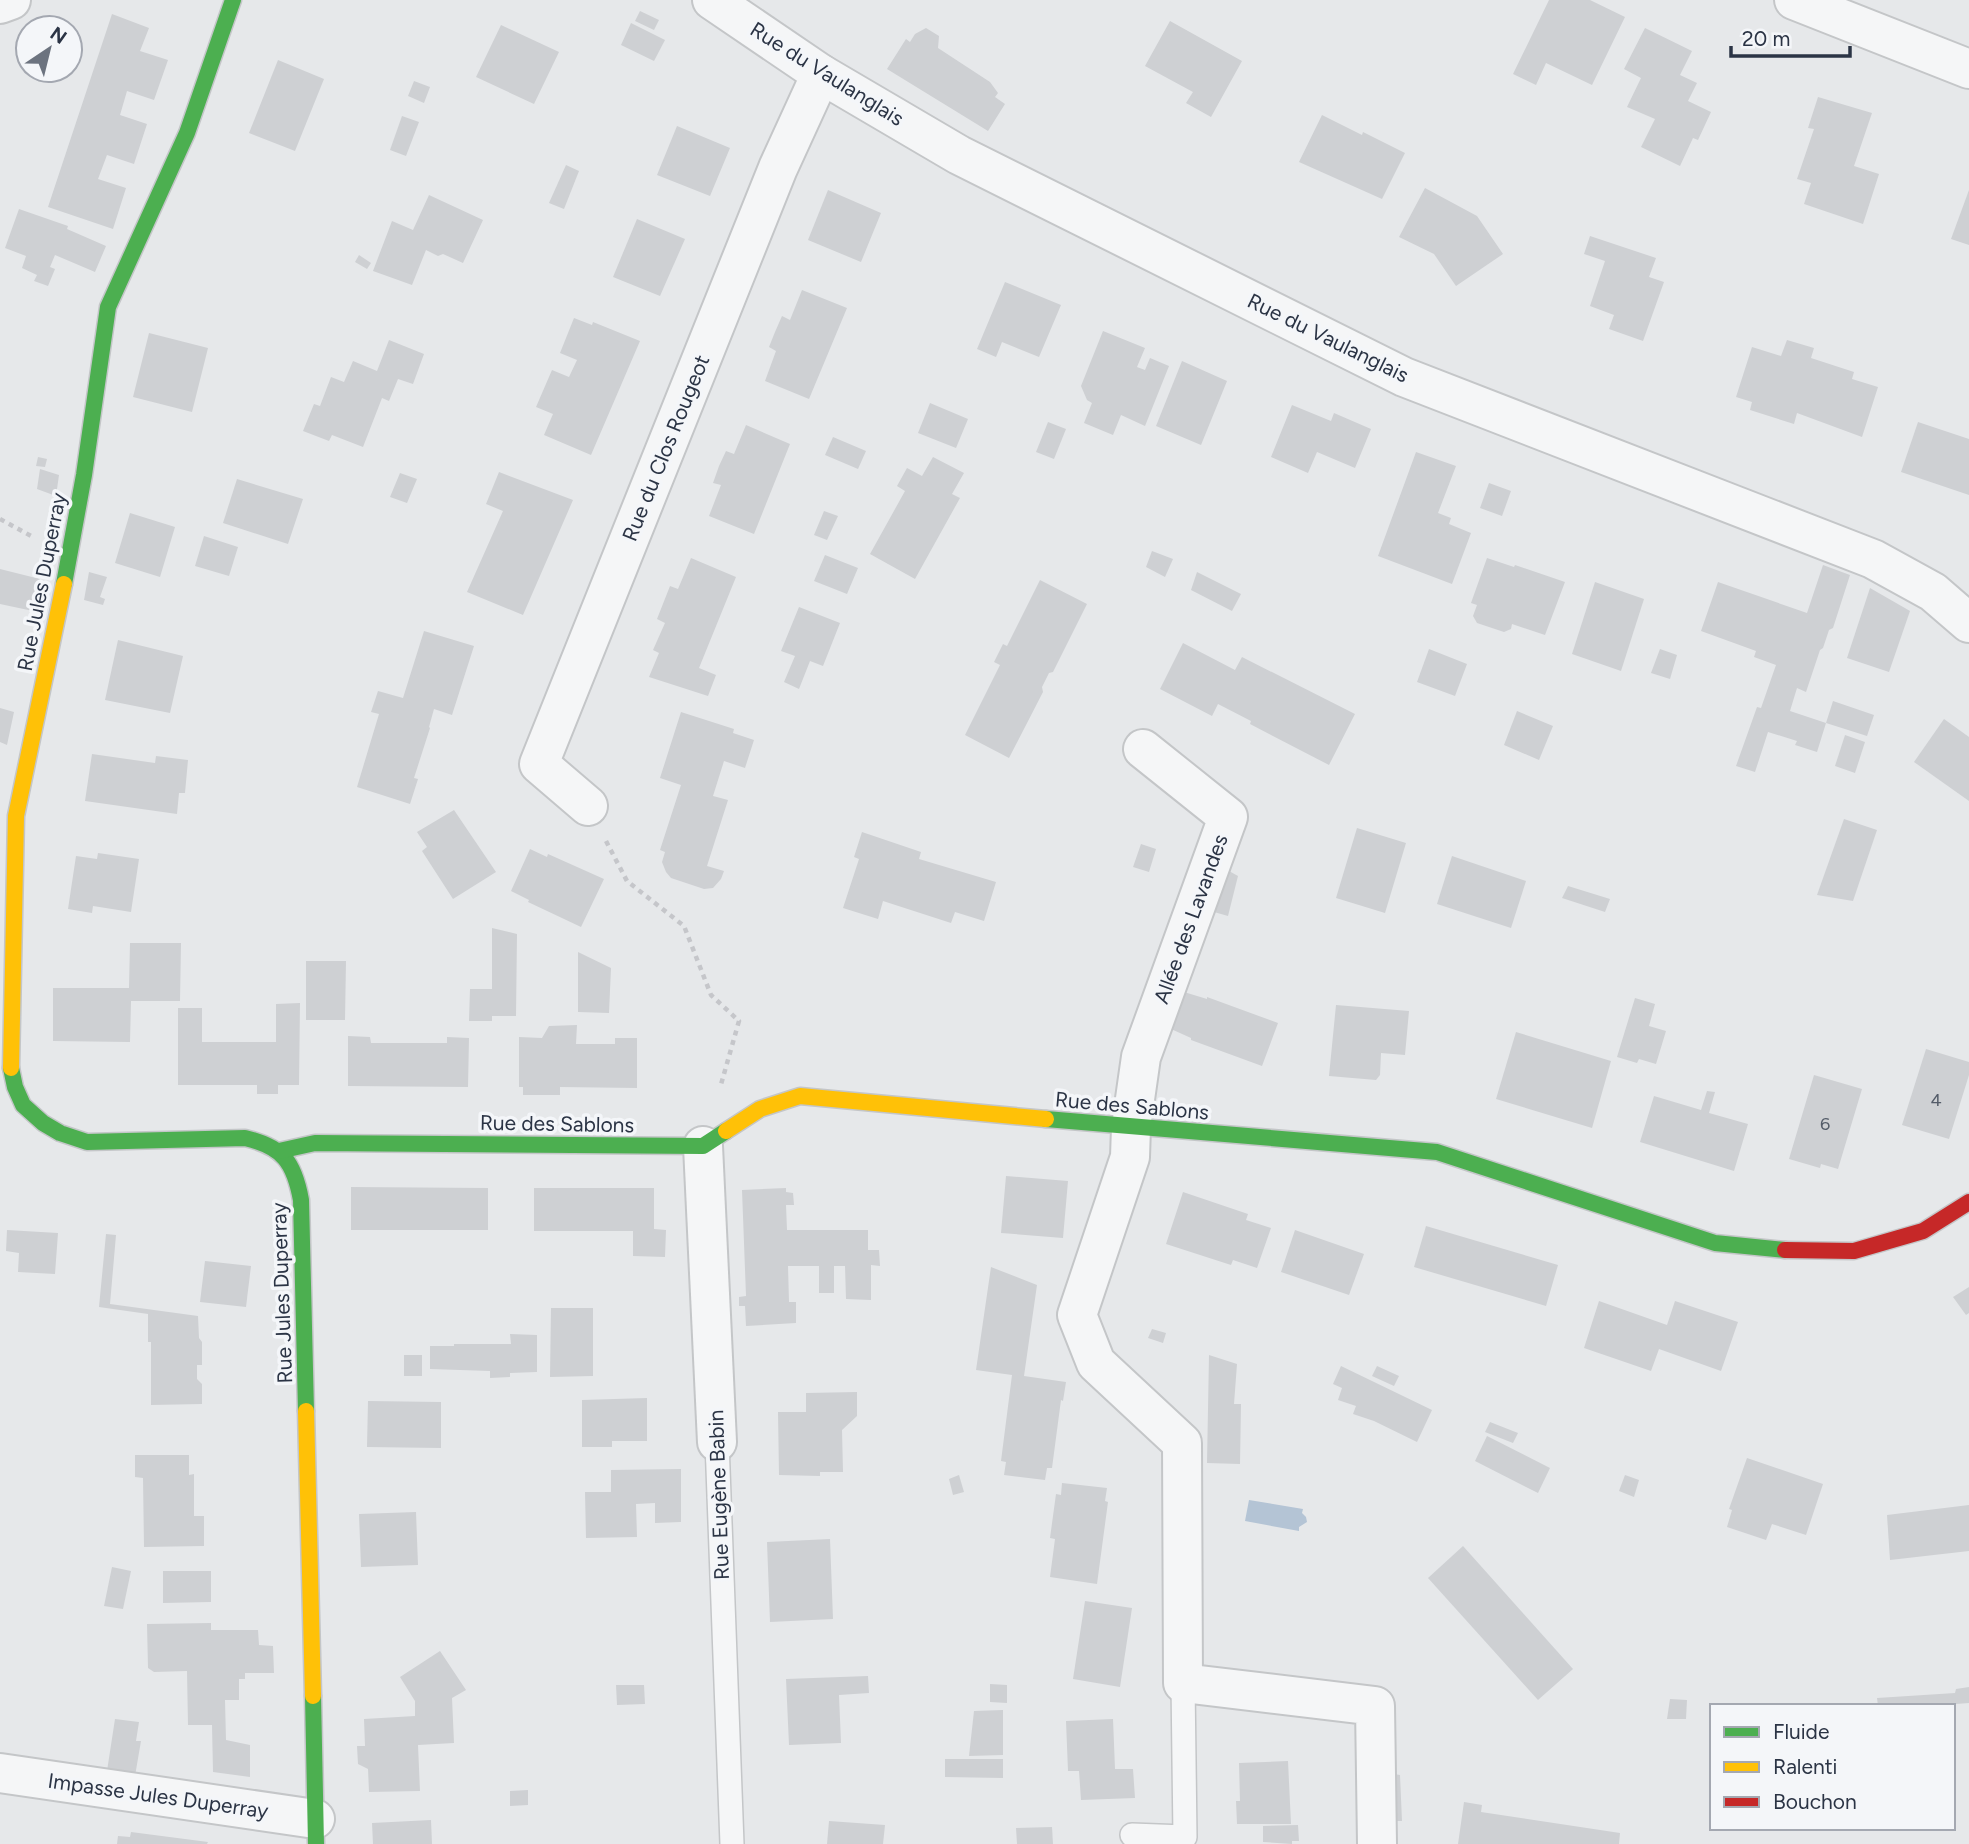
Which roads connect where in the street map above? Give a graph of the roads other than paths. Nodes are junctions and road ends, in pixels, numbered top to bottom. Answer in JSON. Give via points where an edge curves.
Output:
{"nodes":[{"id":1,"x":12,"y":0,"type":"edge"},
{"id":2,"x":233,"y":0,"type":"edge"},
{"id":3,"x":712,"y":0,"type":"edge"},
{"id":4,"x":1794,"y":0,"type":"edge"},
{"id":5,"x":0,"y":4,"type":"edge"},
{"id":6,"x":1969,"y":69,"type":"edge"},
{"id":7,"x":821,"y":74,"type":"junction"},
{"id":8,"x":1969,"y":623,"type":"edge"},
{"id":9,"x":1143,"y":749,"type":"dead end"},
{"id":10,"x":589,"y":806,"type":"road end"},
{"id":11,"x":1131,"y":1127,"type":"junction"},
{"id":12,"x":703,"y":1146,"type":"junction"},
{"id":13,"x":279,"y":1150,"type":"junction"},
{"id":14,"x":1969,"y":1202,"type":"edge"},
{"id":15,"x":717,"y":1442,"type":"joint"},
{"id":16,"x":1182,"y":1682,"type":"junction"},
{"id":17,"x":0,"y":1773,"type":"edge"},
{"id":18,"x":316,"y":1832,"type":"edge"},
{"id":19,"x":1132,"y":1835,"type":"dead end"},
{"id":20,"x":733,"y":1844,"type":"edge"},
{"id":21,"x":1377,"y":1844,"type":"edge"}],
"edges":[{"from":1,"to":5,"type":"street"},
{"from":2,"to":13,"type":"street","name":"Rue Jules Duperray","via":[[187,133],[108,307],[73,537],[16,816],[10,1062],[23,1105],[60,1133],[86,1142],[245,1138]]},
{"from":3,"to":7,"type":"street","name":"Rue du Vaulanglais"},
{"from":4,"to":6,"type":"street"},
{"from":7,"to":8,"type":"street","name":"Rue du Vaulanglais","via":[[958,155],[1404,377],[1873,559],[1933,592]]},
{"from":7,"to":10,"type":"street","name":"Rue du Clos Rougeot","via":[[778,168],[539,764]]},
{"from":9,"to":11,"type":"street","name":"Allée des Lavandes","via":[[1228,817],[1141,1057]]},
{"from":11,"to":12,"type":"street","name":"Rue des Sablons","via":[[800,1096],[760,1109]]},
{"from":11,"to":14,"type":"street","name":"Rue des Sablons","via":[[1437,1152],[1715,1243],[1782,1250],[1854,1251],[1923,1231]]},
{"from":11,"to":16,"type":"street","via":[[1130,1157],[1077,1315],[1096,1363],[1182,1443]]},
{"from":12,"to":13,"type":"street","name":"Rue des Sablons","via":[[315,1143]]},
{"from":12,"to":15,"type":"street","name":"Rue Eugène Babin"},
{"from":13,"to":18,"type":"street","name":"Rue Jules Duperray","via":[[292,1165],[301,1200]]},
{"from":15,"to":20,"type":"lane","name":"Rue Eugène Babin"},
{"from":16,"to":19,"type":"lane","via":[[1185,1837]]},
{"from":16,"to":21,"type":"street","via":[[1375,1706]]},
{"from":17,"to":18,"type":"street","name":"Impasse Jules Duperray"}]}
